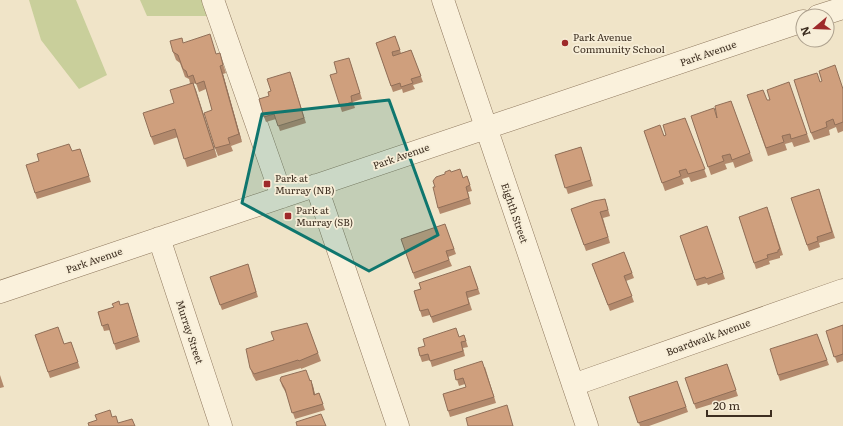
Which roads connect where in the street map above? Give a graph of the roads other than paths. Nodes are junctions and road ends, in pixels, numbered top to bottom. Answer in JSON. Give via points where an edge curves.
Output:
{"nodes":[{"id":1,"x":213,"y":0,"type":"edge"},
{"id":2,"x":443,"y":0,"type":"edge"},
{"id":3,"x":795,"y":24,"type":"edge"},
{"id":4,"x":486,"y":128,"type":"junction"},
{"id":5,"x":316,"y":185,"type":"junction"},
{"id":6,"x":282,"y":197,"type":"junction"},
{"id":7,"x":158,"y":238,"type":"junction"},
{"id":8,"x":843,"y":290,"type":"edge"},
{"id":9,"x":0,"y":292,"type":"edge"},
{"id":10,"x":573,"y":386,"type":"junction"},
{"id":11,"x":221,"y":426,"type":"edge"},
{"id":12,"x":398,"y":426,"type":"edge"},
{"id":13,"x":587,"y":426,"type":"edge"}],
"edges":[{"from":1,"to":6,"type":"street"},
{"from":2,"to":4,"type":"street","name":"Eighth Street"},
{"from":3,"to":4,"type":"street","name":"Park Avenue"},
{"from":4,"to":5,"type":"street","name":"Park Avenue"},
{"from":4,"to":10,"type":"street","name":"Eighth Street"},
{"from":5,"to":6,"type":"street","name":"Park Avenue"},
{"from":5,"to":12,"type":"street"},
{"from":6,"to":7,"type":"street","name":"Park Avenue"},
{"from":7,"to":9,"type":"street","name":"Park Avenue"},
{"from":7,"to":11,"type":"street","name":"Murray Street"},
{"from":8,"to":10,"type":"street","name":"Boardwalk Avenue"},
{"from":10,"to":13,"type":"street","name":"Eighth Street"}]}
